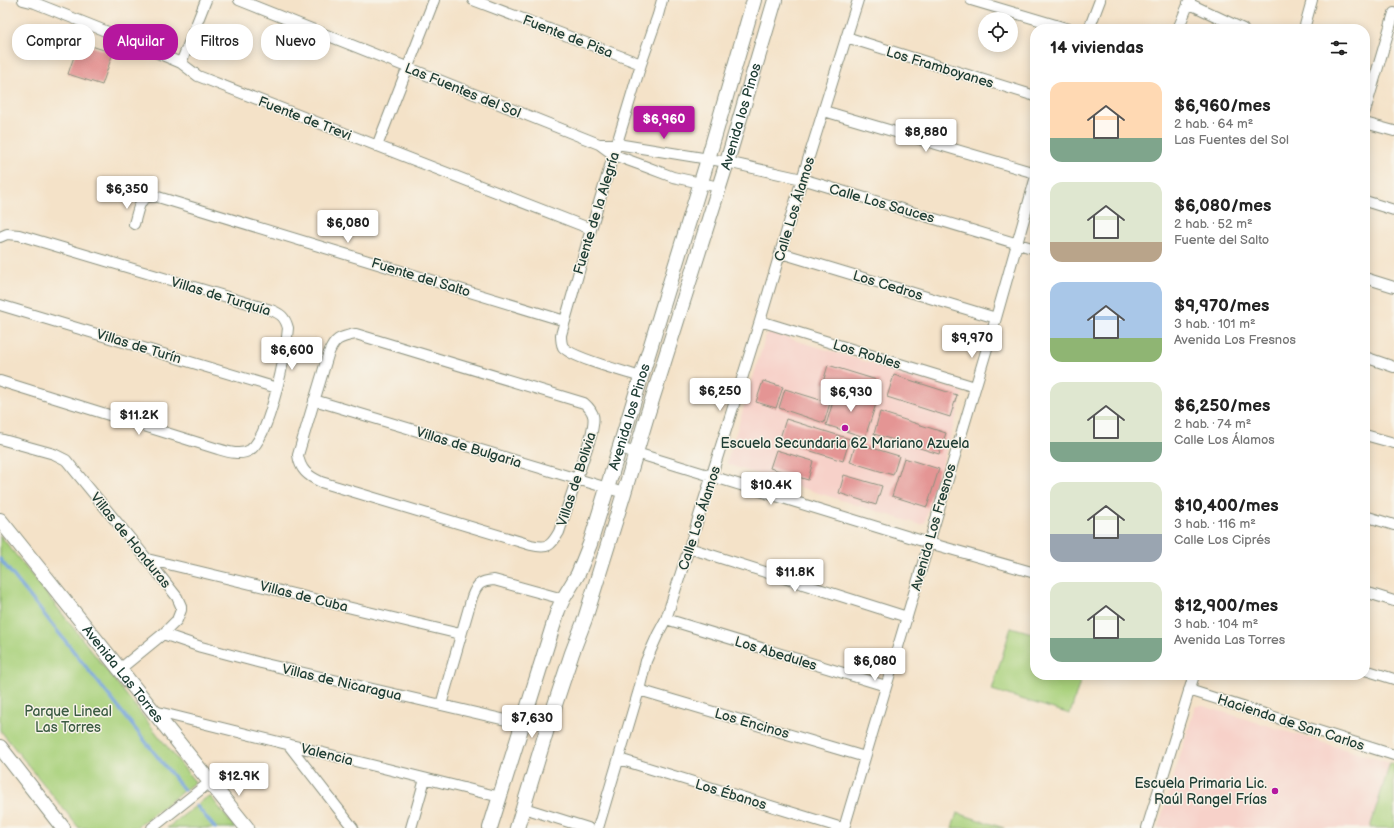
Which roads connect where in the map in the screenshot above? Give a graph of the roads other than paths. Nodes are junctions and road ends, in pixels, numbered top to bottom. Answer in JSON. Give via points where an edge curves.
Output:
{"nodes":[{"id":1,"x":23,"y":0,"type":"edge"},
{"id":2,"x":206,"y":0,"type":"edge"},
{"id":3,"x":239,"y":0,"type":"edge"},
{"id":4,"x":434,"y":0,"type":"edge"},
{"id":5,"x":473,"y":0,"type":"edge"},
{"id":6,"x":662,"y":0,"type":"edge"},
{"id":7,"x":754,"y":0,"type":"edge"},
{"id":8,"x":775,"y":0,"type":"edge"},
{"id":9,"x":858,"y":0,"type":"edge"},
{"id":10,"x":971,"y":0,"type":"edge"},
{"id":11,"x":1100,"y":0,"type":"edge"},
{"id":12,"x":1312,"y":0,"type":"edge"},
{"id":13,"x":1189,"y":2,"type":"edge"},
{"id":14,"x":1394,"y":13,"type":"edge"},
{"id":15,"x":1052,"y":24,"type":"edge"},
{"id":16,"x":1091,"y":24,"type":"edge"},
{"id":17,"x":1180,"y":24,"type":"edge"},
{"id":18,"x":1233,"y":24,"type":"edge"},
{"id":19,"x":1305,"y":24,"type":"edge"},
{"id":20,"x":846,"y":37,"type":"junction"},
{"id":21,"x":1384,"y":52,"type":"junction"},
{"id":22,"x":1394,"y":55,"type":"edge"},
{"id":23,"x":181,"y":63,"type":"junction"},
{"id":24,"x":641,"y":64,"type":"junction"},
{"id":25,"x":407,"y":68,"type":"junction"},
{"id":26,"x":1030,"y":94,"type":"edge"},
{"id":27,"x":1370,"y":95,"type":"edge"},
{"id":28,"x":824,"y":111,"type":"junction"},
{"id":29,"x":1370,"y":124,"type":"edge"},
{"id":30,"x":1394,"y":131,"type":"edge"},
{"id":31,"x":599,"y":144,"type":"junction"},
{"id":32,"x":617,"y":144,"type":"junction"},
{"id":33,"x":377,"y":146,"type":"junction"},
{"id":34,"x":614,"y":155,"type":"junction"},
{"id":35,"x":708,"y":159,"type":"junction"},
{"id":36,"x":727,"y":162,"type":"junction"},
{"id":37,"x":1030,"y":172,"type":"edge"},
{"id":38,"x":802,"y":179,"type":"junction"},
{"id":39,"x":700,"y":183,"type":"junction"},
{"id":40,"x":719,"y":187,"type":"junction"},
{"id":41,"x":1030,"y":199,"type":"edge"},
{"id":42,"x":1370,"y":203,"type":"edge"},
{"id":43,"x":1394,"y":210,"type":"edge"},
{"id":44,"x":134,"y":224,"type":"dead end"},
{"id":45,"x":591,"y":229,"type":"junction"},
{"id":46,"x":0,"y":237,"type":"edge"},
{"id":47,"x":1018,"y":243,"type":"junction"},
{"id":48,"x":1030,"y":247,"type":"edge"},
{"id":49,"x":781,"y":253,"type":"junction"},
{"id":50,"x":1370,"y":280,"type":"edge"},
{"id":51,"x":1394,"y":287,"type":"edge"},
{"id":52,"x":0,"y":305,"type":"edge"},
{"id":53,"x":996,"y":318,"type":"junction"},
{"id":54,"x":565,"y":321,"type":"junction"},
{"id":55,"x":760,"y":321,"type":"junction"},
{"id":56,"x":1370,"y":359,"type":"edge"},
{"id":57,"x":1394,"y":366,"type":"edge"},
{"id":58,"x":642,"y":377,"type":"junction"},
{"id":59,"x":0,"y":381,"type":"edge"},
{"id":60,"x":975,"y":387,"type":"junction"},
{"id":61,"x":277,"y":388,"type":"junction"},
{"id":62,"x":314,"y":400,"type":"junction"},
{"id":63,"x":1370,"y":436,"type":"edge"},
{"id":64,"x":0,"y":440,"type":"edge"},
{"id":65,"x":1394,"y":443,"type":"edge"},
{"id":66,"x":620,"y":448,"type":"junction"},
{"id":67,"x":637,"y":452,"type":"junction"},
{"id":68,"x":712,"y":476,"type":"junction"},
{"id":69,"x":577,"y":480,"type":"junction"},
{"id":70,"x":607,"y":489,"type":"junction"},
{"id":71,"x":624,"y":493,"type":"junction"},
{"id":72,"x":1370,"y":518,"type":"edge"},
{"id":73,"x":0,"y":520,"type":"edge"},
{"id":74,"x":1394,"y":525,"type":"edge"},
{"id":75,"x":929,"y":543,"type":"junction"},
{"id":76,"x":689,"y":548,"type":"junction"},
{"id":77,"x":147,"y":559,"type":"junction"},
{"id":78,"x":1030,"y":572,"type":"edge"},
{"id":79,"x":1370,"y":594,"type":"edge"},
{"id":80,"x":563,"y":599,"type":"junction"},
{"id":81,"x":1394,"y":601,"type":"edge"},
{"id":82,"x":907,"y":617,"type":"junction"},
{"id":83,"x":666,"y":619,"type":"junction"},
{"id":84,"x":163,"y":634,"type":"junction"},
{"id":85,"x":460,"y":634,"type":"junction"},
{"id":86,"x":120,"y":669,"type":"junction"},
{"id":87,"x":1370,"y":672,"type":"edge"},
{"id":88,"x":1394,"y":679,"type":"edge"},
{"id":89,"x":1192,"y":680,"type":"edge"},
{"id":90,"x":886,"y":686,"type":"junction"},
{"id":91,"x":639,"y":690,"type":"junction"},
{"id":92,"x":1189,"y":690,"type":"junction"},
{"id":93,"x":441,"y":705,"type":"junction"},
{"id":94,"x":154,"y":711,"type":"junction"},
{"id":95,"x":524,"y":724,"type":"junction"},
{"id":96,"x":546,"y":729,"type":"junction"},
{"id":97,"x":288,"y":744,"type":"junction"},
{"id":98,"x":0,"y":748,"type":"edge"},
{"id":99,"x":1394,"y":755,"type":"edge"},
{"id":100,"x":865,"y":757,"type":"junction"},
{"id":101,"x":619,"y":759,"type":"junction"},
{"id":102,"x":425,"y":779,"type":"junction"},
{"id":103,"x":210,"y":782,"type":"junction"},
{"id":104,"x":500,"y":797,"type":"junction"},
{"id":105,"x":524,"y":808,"type":"junction"},
{"id":106,"x":63,"y":828,"type":"edge"},
{"id":107,"x":152,"y":828,"type":"edge"},
{"id":108,"x":247,"y":828,"type":"edge"},
{"id":109,"x":353,"y":828,"type":"edge"},
{"id":110,"x":411,"y":828,"type":"edge"},
{"id":111,"x":490,"y":828,"type":"edge"},
{"id":112,"x":517,"y":828,"type":"edge"},
{"id":113,"x":588,"y":828,"type":"edge"},
{"id":114,"x":598,"y":828,"type":"edge"},
{"id":115,"x":843,"y":828,"type":"edge"},
{"id":116,"x":1146,"y":828,"type":"edge"}],
"edges":[{"from":1,"to":23,"type":"street","name":"Fuente de Trevi"},
{"from":2,"to":23,"type":"street"},
{"from":3,"to":25,"type":"street","name":"Las Fuentes del Sol"},
{"from":4,"to":25,"type":"street"},
{"from":5,"to":24,"type":"street","name":"Fuente de Pisa"},
{"from":6,"to":24,"type":"street","name":"Fuente de la Alegría"},
{"from":7,"to":35,"type":"street","name":"Avenida los Pinos"},
{"from":8,"to":36,"type":"street","name":"Avenida los Pinos"},
{"from":9,"to":20,"type":"street","name":"Calle Los Álamos"},
{"from":10,"to":15,"type":"street"},
{"from":11,"to":16,"type":"street"},
{"from":12,"to":19,"type":"street"},
{"from":13,"to":17,"type":"street"},
{"from":13,"to":18,"type":"street"},
{"from":14,"to":21,"type":"street"},
{"from":20,"to":26,"type":"street","name":"Los Framboyanes"},
{"from":20,"to":28,"type":"street","name":"Calle Los Álamos"},
{"from":21,"to":22,"type":"street"},
{"from":21,"to":27,"type":"street"},
{"from":23,"to":33,"type":"street","name":"Fuente de Trevi","via":[[198,76]]},
{"from":24,"to":32,"type":"street","name":"Fuente de la Alegría"},
{"from":25,"to":31,"type":"street","name":"Las Fuentes del Sol"},
{"from":25,"to":33,"type":"street"},
{"from":28,"to":37,"type":"street"},
{"from":28,"to":38,"type":"street","name":"Calle Los Álamos"},
{"from":29,"to":30,"type":"street"},
{"from":31,"to":32,"type":"street","name":"Las Fuentes del Sol"},
{"from":31,"to":34,"type":"street","name":"Las Fuentes del Sol"},
{"from":32,"to":34,"type":"street","name":"Fuente de la Alegría"},
{"from":32,"to":35,"type":"street","name":"Las Fuentes del Sol"},
{"from":33,"to":45,"type":"street","name":"Fuente de Trevi"},
{"from":34,"to":39,"type":"street","name":"Las Fuentes del Sol","via":[[673,177]]},
{"from":34,"to":45,"type":"street","name":"Fuente de la Alegría"},
{"from":35,"to":36,"type":"street","name":"Las Fuentes del Sol"},
{"from":35,"to":39,"type":"street","name":"Avenida los Pinos"},
{"from":36,"to":38,"type":"street","name":"Calle Los Sauces"},
{"from":36,"to":40,"type":"street","name":"Avenida los Pinos"},
{"from":38,"to":47,"type":"street","name":"Calle Los Sauces"},
{"from":38,"to":49,"type":"street","name":"Calle Los Álamos"},
{"from":39,"to":40,"type":"street","name":"Las Fuentes del Sol"},
{"from":39,"to":58,"type":"street","name":"Avenida los Pinos"},
{"from":40,"to":67,"type":"street","name":"Avenida los Pinos"},
{"from":41,"to":47,"type":"street","name":"Avenida Los Fresnos"},
{"from":42,"to":43,"type":"street"},
{"from":44,"to":54,"type":"street","name":"Fuente del Salto","via":[[144,198],[158,196]]},
{"from":45,"to":54,"type":"street","name":"Fuente de la Alegría"},
{"from":46,"to":61,"type":"street","name":"Villas de Turquía","via":[[7,234],[19,235],[281,314],[288,328]]},
{"from":47,"to":48,"type":"street","name":"Calle Los Sauces"},
{"from":47,"to":53,"type":"street","name":"Avenida Los Fresnos"},
{"from":49,"to":53,"type":"street","name":"Los Cedros"},
{"from":49,"to":55,"type":"street","name":"Calle Los Álamos"},
{"from":50,"to":51,"type":"street"},
{"from":52,"to":61,"type":"street","name":"Villas de Turín"},
{"from":53,"to":60,"type":"street","name":"Avenida Los Fresnos"},
{"from":54,"to":58,"type":"street","name":"Fuente de la Alegría","via":[[561,340],[562,346],[567,350]]},
{"from":55,"to":60,"type":"street","name":"Los Robles"},
{"from":55,"to":68,"type":"street","name":"Calle Los Álamos"},
{"from":56,"to":57,"type":"street"},
{"from":58,"to":66,"type":"street","name":"Avenida los Pinos"},
{"from":59,"to":61,"type":"street","name":"Villas de Turquía","via":[[218,449],[241,453],[250,450],[263,433]]},
{"from":60,"to":75,"type":"street","name":"Avenida Los Fresnos"},
{"from":62,"to":69,"type":"street","name":"Villas de Bulgaria"},
{"from":62,"to":69,"type":"street","name":"Villas de Bolivia","via":[[298,455],[303,470],[321,482],[541,547],[553,543],[559,532]]},
{"from":62,"to":69,"type":"street","name":"Villas de Bolivia","via":[[333,343],[342,336],[356,334],[584,403],[594,414],[594,421]]},
{"from":63,"to":65,"type":"street"},
{"from":64,"to":77,"type":"street","name":"Villas de Honduras","via":[[54,454],[66,460]]},
{"from":66,"to":67,"type":"street"},
{"from":66,"to":70,"type":"street","name":"Avenida los Pinos"},
{"from":67,"to":68,"type":"street"},
{"from":67,"to":71,"type":"street","name":"Avenida los Pinos"},
{"from":68,"to":75,"type":"street"},
{"from":68,"to":76,"type":"street","name":"Calle Los Álamos"},
{"from":69,"to":70,"type":"street","name":"Villas de Bulgaria"},
{"from":70,"to":71,"type":"street","name":"Villas de Bulgaria"},
{"from":70,"to":80,"type":"street","name":"Avenida los Pinos","via":[[590,544],[578,574]]},
{"from":71,"to":96,"type":"street","name":"Avenida los Pinos","via":[[585,619]]},
{"from":72,"to":74,"type":"street"},
{"from":73,"to":86,"type":"street","name":"Avenida Las Torres"},
{"from":75,"to":78,"type":"street"},
{"from":75,"to":82,"type":"street","name":"Avenida Los Fresnos"},
{"from":76,"to":82,"type":"street"},
{"from":76,"to":83,"type":"street","name":"Calle Los Álamos"},
{"from":77,"to":84,"type":"street","name":"Villas de Honduras","via":[[181,606],[177,620]]},
{"from":77,"to":85,"type":"street","name":"Villas de Cuba"},
{"from":79,"to":81,"type":"street"},
{"from":80,"to":85,"type":"street","via":[[494,580],[485,580],[475,590]]},
{"from":80,"to":95,"type":"street","name":"Avenida los Pinos"},
{"from":82,"to":90,"type":"street","name":"Avenida Los Fresnos"},
{"from":83,"to":90,"type":"street","name":"Los Abedules"},
{"from":83,"to":91,"type":"street","name":"Calle Los Álamos","via":[[646,661]]},
{"from":84,"to":86,"type":"street","name":"Villas de Honduras"},
{"from":84,"to":93,"type":"street","name":"Villas de Nicaragua","via":[[262,663]]},
{"from":85,"to":93,"type":"street"},
{"from":86,"to":94,"type":"street","name":"Avenida Las Torres"},
{"from":87,"to":88,"type":"street"},
{"from":89,"to":92,"type":"street"},
{"from":90,"to":100,"type":"street","name":"Avenida Los Fresnos"},
{"from":91,"to":100,"type":"street","name":"Los Encinos"},
{"from":91,"to":101,"type":"street","name":"Calle Los Álamos"},
{"from":92,"to":99,"type":"street","name":"Hacienda de San Carlos"},
{"from":92,"to":116,"type":"street"},
{"from":93,"to":95,"type":"street","name":"Villas de Nicaragua"},
{"from":94,"to":97,"type":"street","name":"Valencia"},
{"from":94,"to":103,"type":"street","name":"Avenida Las Torres"},
{"from":95,"to":96,"type":"street"},
{"from":95,"to":104,"type":"street","name":"Avenida los Pinos"},
{"from":96,"to":105,"type":"street","name":"Avenida los Pinos"},
{"from":97,"to":102,"type":"street","name":"Valencia"},
{"from":97,"to":109,"type":"street"},
{"from":98,"to":106,"type":"street"},
{"from":100,"to":115,"type":"street","name":"Avenida Los Fresnos"},
{"from":101,"to":114,"type":"street","name":"Calle Los Álamos"},
{"from":101,"to":115,"type":"street","name":"Los Ébanos"},
{"from":102,"to":104,"type":"street","name":"Valencia"},
{"from":102,"to":110,"type":"street"},
{"from":103,"to":107,"type":"street"},
{"from":103,"to":108,"type":"street","name":"Avenida Las Torres"},
{"from":104,"to":111,"type":"street","name":"Avenida los Pinos"},
{"from":105,"to":112,"type":"street","name":"Avenida los Pinos"},
{"from":105,"to":113,"type":"street"}]}
